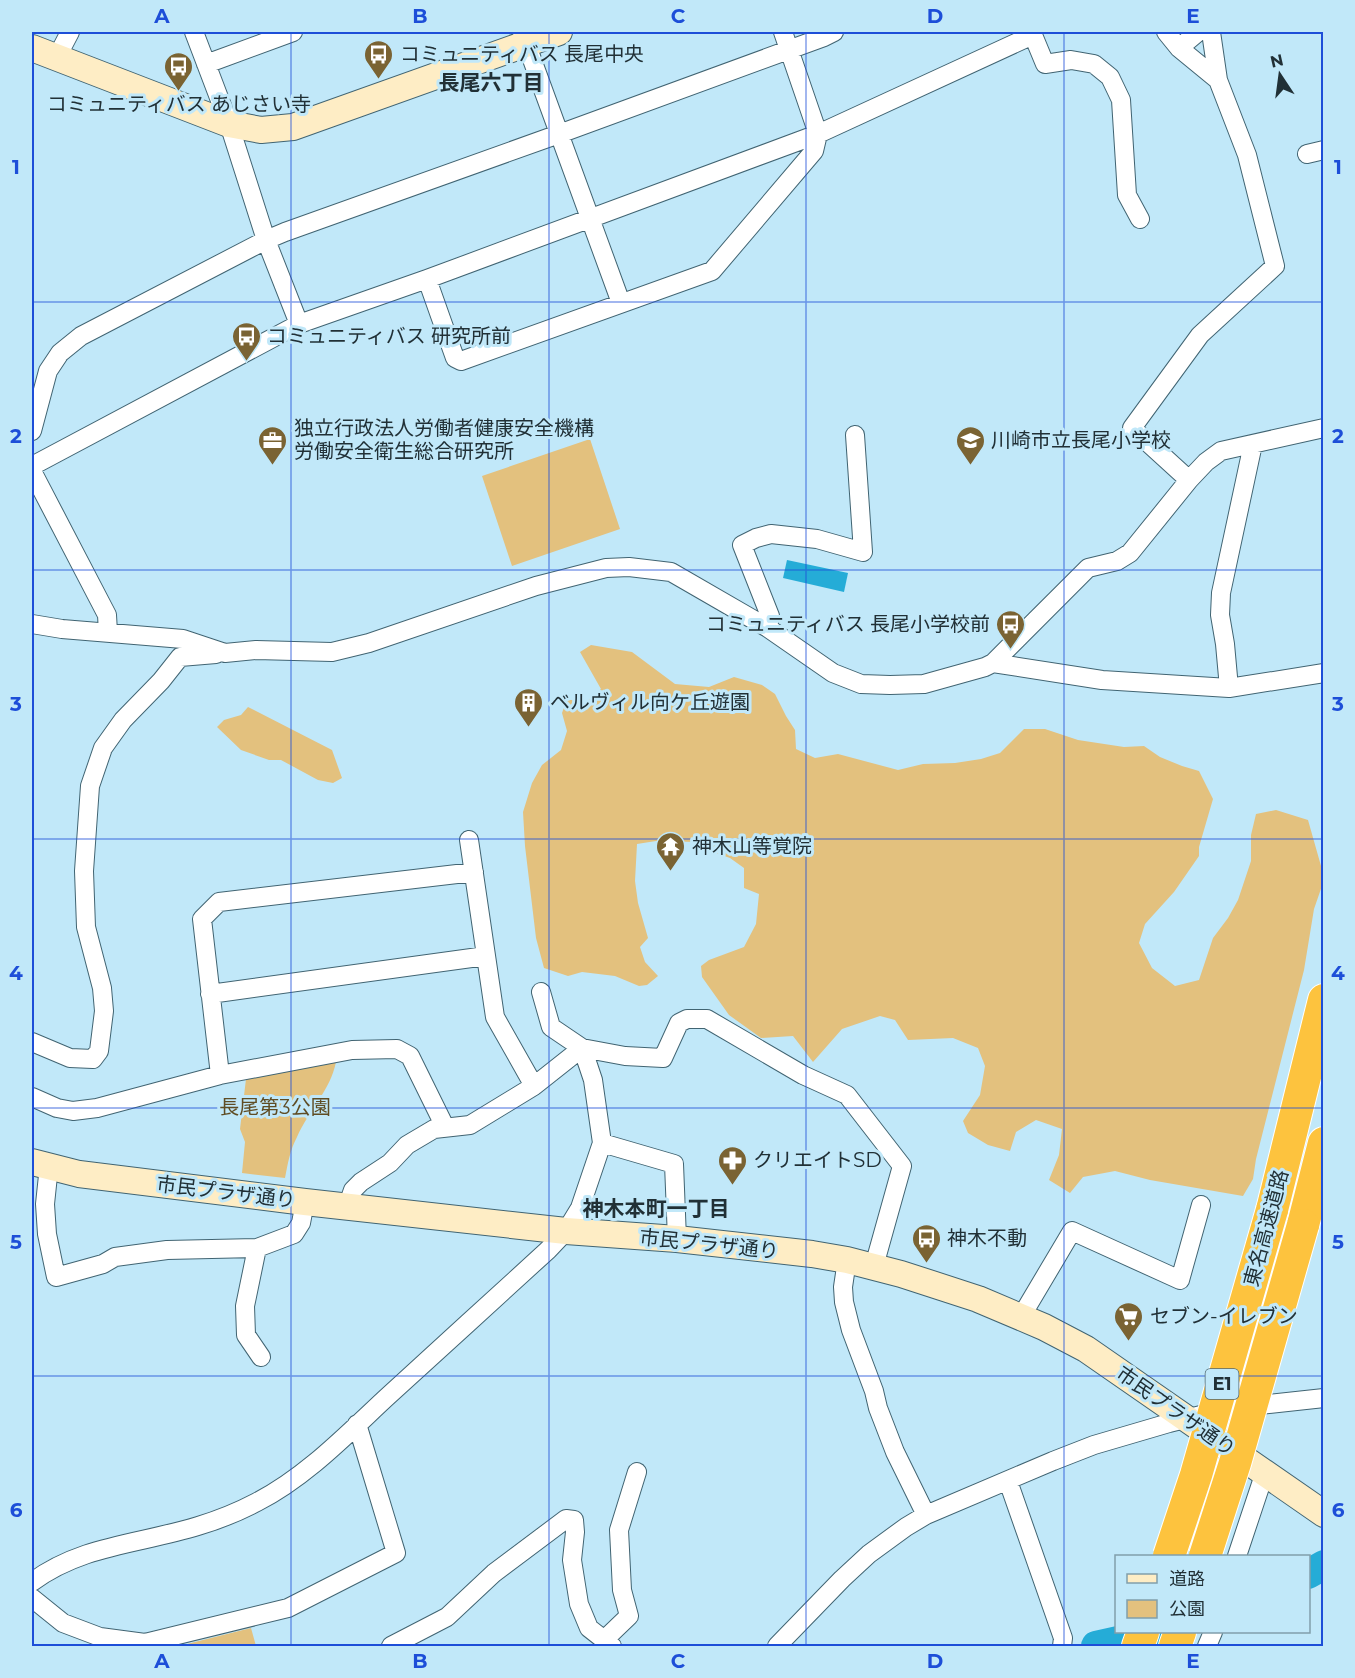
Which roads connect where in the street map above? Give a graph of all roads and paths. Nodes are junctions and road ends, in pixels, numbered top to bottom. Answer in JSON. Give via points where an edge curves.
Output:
{"nodes":[{"id":1,"x":70,"y":32,"type":"edge"},
{"id":2,"x":194,"y":32,"type":"edge"},
{"id":3,"x":293,"y":32,"type":"edge"},
{"id":4,"x":560,"y":32,"type":"edge"},
{"id":5,"x":783,"y":32,"type":"edge"},
{"id":6,"x":834,"y":32,"type":"edge"},
{"id":7,"x":1166,"y":32,"type":"edge"},
{"id":8,"x":1198,"y":32,"type":"edge"},
{"id":9,"x":1211,"y":32,"type":"edge"},
{"id":10,"x":1032,"y":33,"type":"edge"},
{"id":11,"x":524,"y":37,"type":"edge"},
{"id":12,"x":32,"y":48,"type":"edge"},
{"id":13,"x":1179,"y":48,"type":"junction"},
{"id":14,"x":790,"y":49,"type":"junction"},
{"id":15,"x":57,"y":57,"type":"junction"},
{"id":16,"x":206,"y":64,"type":"junction"},
{"id":17,"x":1218,"y":80,"type":"junction"},
{"id":18,"x":229,"y":124,"type":"junction"},
{"id":19,"x":560,"y":134,"type":"junction"},
{"id":20,"x":818,"y":134,"type":"junction"},
{"id":21,"x":590,"y":219,"type":"junction"},
{"id":22,"x":1140,"y":219,"type":"dead end"},
{"id":23,"x":267,"y":240,"type":"junction"},
{"id":24,"x":427,"y":279,"type":"junction"},
{"id":25,"x":621,"y":303,"type":"junction"},
{"id":26,"x":299,"y":324,"type":"junction"},
{"id":27,"x":40,"y":373,"type":"edge"},
{"id":28,"x":1323,"y":428,"type":"edge"},
{"id":29,"x":32,"y":431,"type":"edge"},
{"id":30,"x":855,"y":435,"type":"dead end"},
{"id":31,"x":1252,"y":444,"type":"junction"},
{"id":32,"x":32,"y":466,"type":"edge"},
{"id":33,"x":32,"y":471,"type":"edge"},
{"id":34,"x":1189,"y":480,"type":"junction"},
{"id":35,"x":32,"y":624,"type":"edge"},
{"id":36,"x":768,"y":628,"type":"junction"},
{"id":37,"x":108,"y":632,"type":"junction"},
{"id":38,"x":225,"y":653,"type":"junction"},
{"id":39,"x":993,"y":663,"type":"junction"},
{"id":40,"x":1323,"y":673,"type":"edge"},
{"id":41,"x":1229,"y":688,"type":"junction"},
{"id":42,"x":469,"y":840,"type":"dead end"},
{"id":43,"x":474,"y":872,"type":"junction"},
{"id":44,"x":486,"y":956,"type":"junction"},
{"id":45,"x":541,"y":993,"type":"dead end"},
{"id":46,"x":210,"y":994,"type":"junction"},
{"id":47,"x":1323,"y":1000,"type":"edge"},
{"id":48,"x":32,"y":1042,"type":"edge"},
{"id":49,"x":582,"y":1048,"type":"junction"},
{"id":50,"x":220,"y":1075,"type":"junction"},
{"id":51,"x":534,"y":1086,"type":"junction"},
{"id":52,"x":32,"y":1097,"type":"edge"},
{"id":53,"x":445,"y":1127,"type":"junction"},
{"id":54,"x":602,"y":1143,"type":"junction"},
{"id":55,"x":1323,"y":1143,"type":"edge"},
{"id":56,"x":40,"y":1164,"type":"edge"},
{"id":57,"x":306,"y":1202,"type":"junction"},
{"id":58,"x":1201,"y":1205,"type":"dead end"},
{"id":59,"x":347,"y":1207,"type":"junction"},
{"id":60,"x":566,"y":1231,"type":"junction"},
{"id":61,"x":677,"y":1239,"type":"junction"},
{"id":62,"x":257,"y":1248,"type":"junction"},
{"id":63,"x":847,"y":1260,"type":"junction"},
{"id":64,"x":874,"y":1266,"type":"junction"},
{"id":65,"x":1021,"y":1317,"type":"junction"},
{"id":66,"x":261,"y":1357,"type":"dead end"},
{"id":67,"x":1323,"y":1398,"type":"edge"},
{"id":68,"x":1187,"y":1418,"type":"junction"},
{"id":69,"x":357,"y":1424,"type":"junction"},
{"id":70,"x":637,"y":1472,"type":"dead end"},
{"id":71,"x":1265,"y":1472,"type":"junction"},
{"id":72,"x":1008,"y":1481,"type":"junction"},
{"id":73,"x":1323,"y":1514,"type":"edge"},
{"id":74,"x":926,"y":1515,"type":"junction"},
{"id":75,"x":1170,"y":1555,"type":"edge"},
{"id":76,"x":1206,"y":1555,"type":"edge"},
{"id":77,"x":1238,"y":1555,"type":"edge"},
{"id":78,"x":32,"y":1582,"type":"edge"},
{"id":79,"x":32,"y":1598,"type":"edge"},
{"id":80,"x":1213,"y":1633,"type":"edge"},
{"id":81,"x":1063,"y":1642,"type":"edge"},
{"id":82,"x":608,"y":1643,"type":"edge"},
{"id":83,"x":146,"y":1645,"type":"edge"},
{"id":84,"x":391,"y":1647,"type":"edge"},
{"id":85,"x":777,"y":1647,"type":"edge"},
{"id":86,"x":1207,"y":1647,"type":"edge"}],
"edges":[{"from":1,"to":15,"type":"street"},
{"from":2,"to":16,"type":"street"},
{"from":3,"to":16,"type":"street"},
{"from":4,"to":11,"type":"street"},
{"from":5,"to":14,"type":"street"},
{"from":6,"to":14,"type":"street"},
{"from":7,"to":13,"type":"street"},
{"from":8,"to":13,"type":"street"},
{"from":9,"to":17,"type":"street"},
{"from":10,"to":20,"type":"street"},
{"from":10,"to":22,"type":"street","via":[[1045,64],[1071,60],[1094,64],[1110,77],[1121,100],[1127,195]]},
{"from":11,"to":18,"type":"street","via":[[293,128],[261,130]]},
{"from":11,"to":19,"type":"street"},
{"from":12,"to":15,"type":"street"},
{"from":13,"to":17,"type":"street"},
{"from":14,"to":19,"type":"street"},
{"from":14,"to":20,"type":"street"},
{"from":15,"to":18,"type":"street"},
{"from":16,"to":18,"type":"street"},
{"from":17,"to":34,"type":"street","via":[[1247,154],[1275,266],[1200,335],[1132,428]]},
{"from":18,"to":23,"type":"street"},
{"from":19,"to":21,"type":"street"},
{"from":19,"to":23,"type":"street"},
{"from":20,"to":21,"type":"street"},
{"from":20,"to":25,"type":"street","via":[[814,151],[712,271]]},
{"from":21,"to":24,"type":"street"},
{"from":21,"to":25,"type":"street"},
{"from":23,"to":26,"type":"street"},
{"from":23,"to":27,"type":"street","via":[[81,336]]},
{"from":24,"to":25,"type":"street","via":[[455,358],[461,361]]},
{"from":24,"to":26,"type":"street"},
{"from":26,"to":32,"type":"street"},
{"from":27,"to":29,"type":"street"},
{"from":28,"to":31,"type":"street"},
{"from":30,"to":36,"type":"street","via":[[864,552],[817,539],[771,534],[742,544],[770,616]]},
{"from":31,"to":34,"type":"street","via":[[1221,451]]},
{"from":31,"to":41,"type":"street","via":[[1221,593]]},
{"from":33,"to":37,"type":"street","via":[[107,615]]},
{"from":34,"to":39,"type":"street","via":[[1130,554],[1088,568]]},
{"from":35,"to":37,"type":"street"},
{"from":36,"to":38,"type":"street","via":[[671,572],[606,568],[536,586],[332,652]]},
{"from":36,"to":39,"type":"street","via":[[833,673],[861,684],[924,684]]},
{"from":37,"to":38,"type":"street","via":[[183,639]]},
{"from":38,"to":48,"type":"street","via":[[180,657],[103,748],[90,786],[84,871],[86,927],[104,1011],[99,1051],[93,1059],[70,1058]]},
{"from":39,"to":41,"type":"street","via":[[1102,680]]},
{"from":40,"to":41,"type":"street"},
{"from":42,"to":43,"type":"street"},
{"from":43,"to":44,"type":"street"},
{"from":43,"to":46,"type":"street","via":[[219,902],[201,919]]},
{"from":44,"to":46,"type":"street"},
{"from":44,"to":51,"type":"street","via":[[495,1017]]},
{"from":45,"to":49,"type":"street","via":[[551,1027]]},
{"from":46,"to":50,"type":"street"},
{"from":47,"to":75,"type":"highway","name":"東名高速道路","number":"E1","bridge":true,"via":[[1272,1210]]},
{"from":49,"to":51,"type":"street"},
{"from":49,"to":54,"type":"street","via":[[593,1080]]},
{"from":49,"to":64,"type":"street","via":[[663,1058],[678,1023],[707,1019],[803,1075],[847,1095],[902,1166]]},
{"from":50,"to":52,"type":"street","via":[[98,1108],[73,1111]]},
{"from":50,"to":53,"type":"street","via":[[352,1050],[397,1049],[410,1056]]},
{"from":51,"to":53,"type":"street","via":[[470,1125]]},
{"from":53,"to":59,"type":"street","via":[[407,1145],[390,1163],[361,1182],[353,1190]]},
{"from":54,"to":60,"type":"street","via":[[580,1208]]},
{"from":54,"to":61,"type":"street","via":[[674,1164]]},
{"from":55,"to":76,"type":"highway","name":"東名高速道路","number":"E1","bridge":true,"via":[[1303,1225]]},
{"from":56,"to":57,"type":"street","name":"市民プラザ通り","via":[[79,1174]]},
{"from":56,"to":62,"type":"street","via":[[56,1276],[125,1255]]},
{"from":57,"to":59,"type":"street","name":"市民プラザ通り"},
{"from":57,"to":62,"type":"street","via":[[294,1234]]},
{"from":58,"to":65,"type":"street","via":[[1180,1280],[1072,1231]]},
{"from":59,"to":60,"type":"street","name":"市民プラザ通り"},
{"from":60,"to":61,"type":"street","name":"市民プラザ通り"},
{"from":60,"to":69,"type":"street"},
{"from":61,"to":63,"type":"street","name":"市民プラザ通り"},
{"from":62,"to":66,"type":"street","via":[[245,1306],[246,1335]]},
{"from":63,"to":64,"type":"street","name":"市民プラザ通り"},
{"from":63,"to":74,"type":"street","via":[[843,1287],[851,1330],[895,1452]]},
{"from":64,"to":65,"type":"street","name":"市民プラザ通り"},
{"from":65,"to":68,"type":"street","name":"市民プラザ通り","via":[[1086,1349]]},
{"from":67,"to":68,"type":"street"},
{"from":68,"to":71,"type":"street","name":"市民プラザ通り"},
{"from":68,"to":72,"type":"street","via":[[1094,1445]]},
{"from":69,"to":78,"type":"street","via":[[308,1468],[257,1502],[198,1526],[86,1553]]},
{"from":69,"to":83,"type":"street","via":[[396,1553],[288,1608]]},
{"from":70,"to":82,"type":"street","via":[[619,1530],[622,1590],[629,1616]]},
{"from":71,"to":73,"type":"street","name":"市民プラザ通り"},
{"from":71,"to":77,"type":"street"},
{"from":72,"to":74,"type":"street"},
{"from":72,"to":81,"type":"street"},
{"from":74,"to":85,"type":"street","via":[[869,1554]]},
{"from":79,"to":83,"type":"street","via":[[72,1627],[100,1637]]},
{"from":80,"to":86,"type":"street"},
{"from":82,"to":84,"type":"street","via":[[589,1628],[579,1604],[572,1560],[574,1520],[566,1519],[494,1574],[447,1617]]}]}
